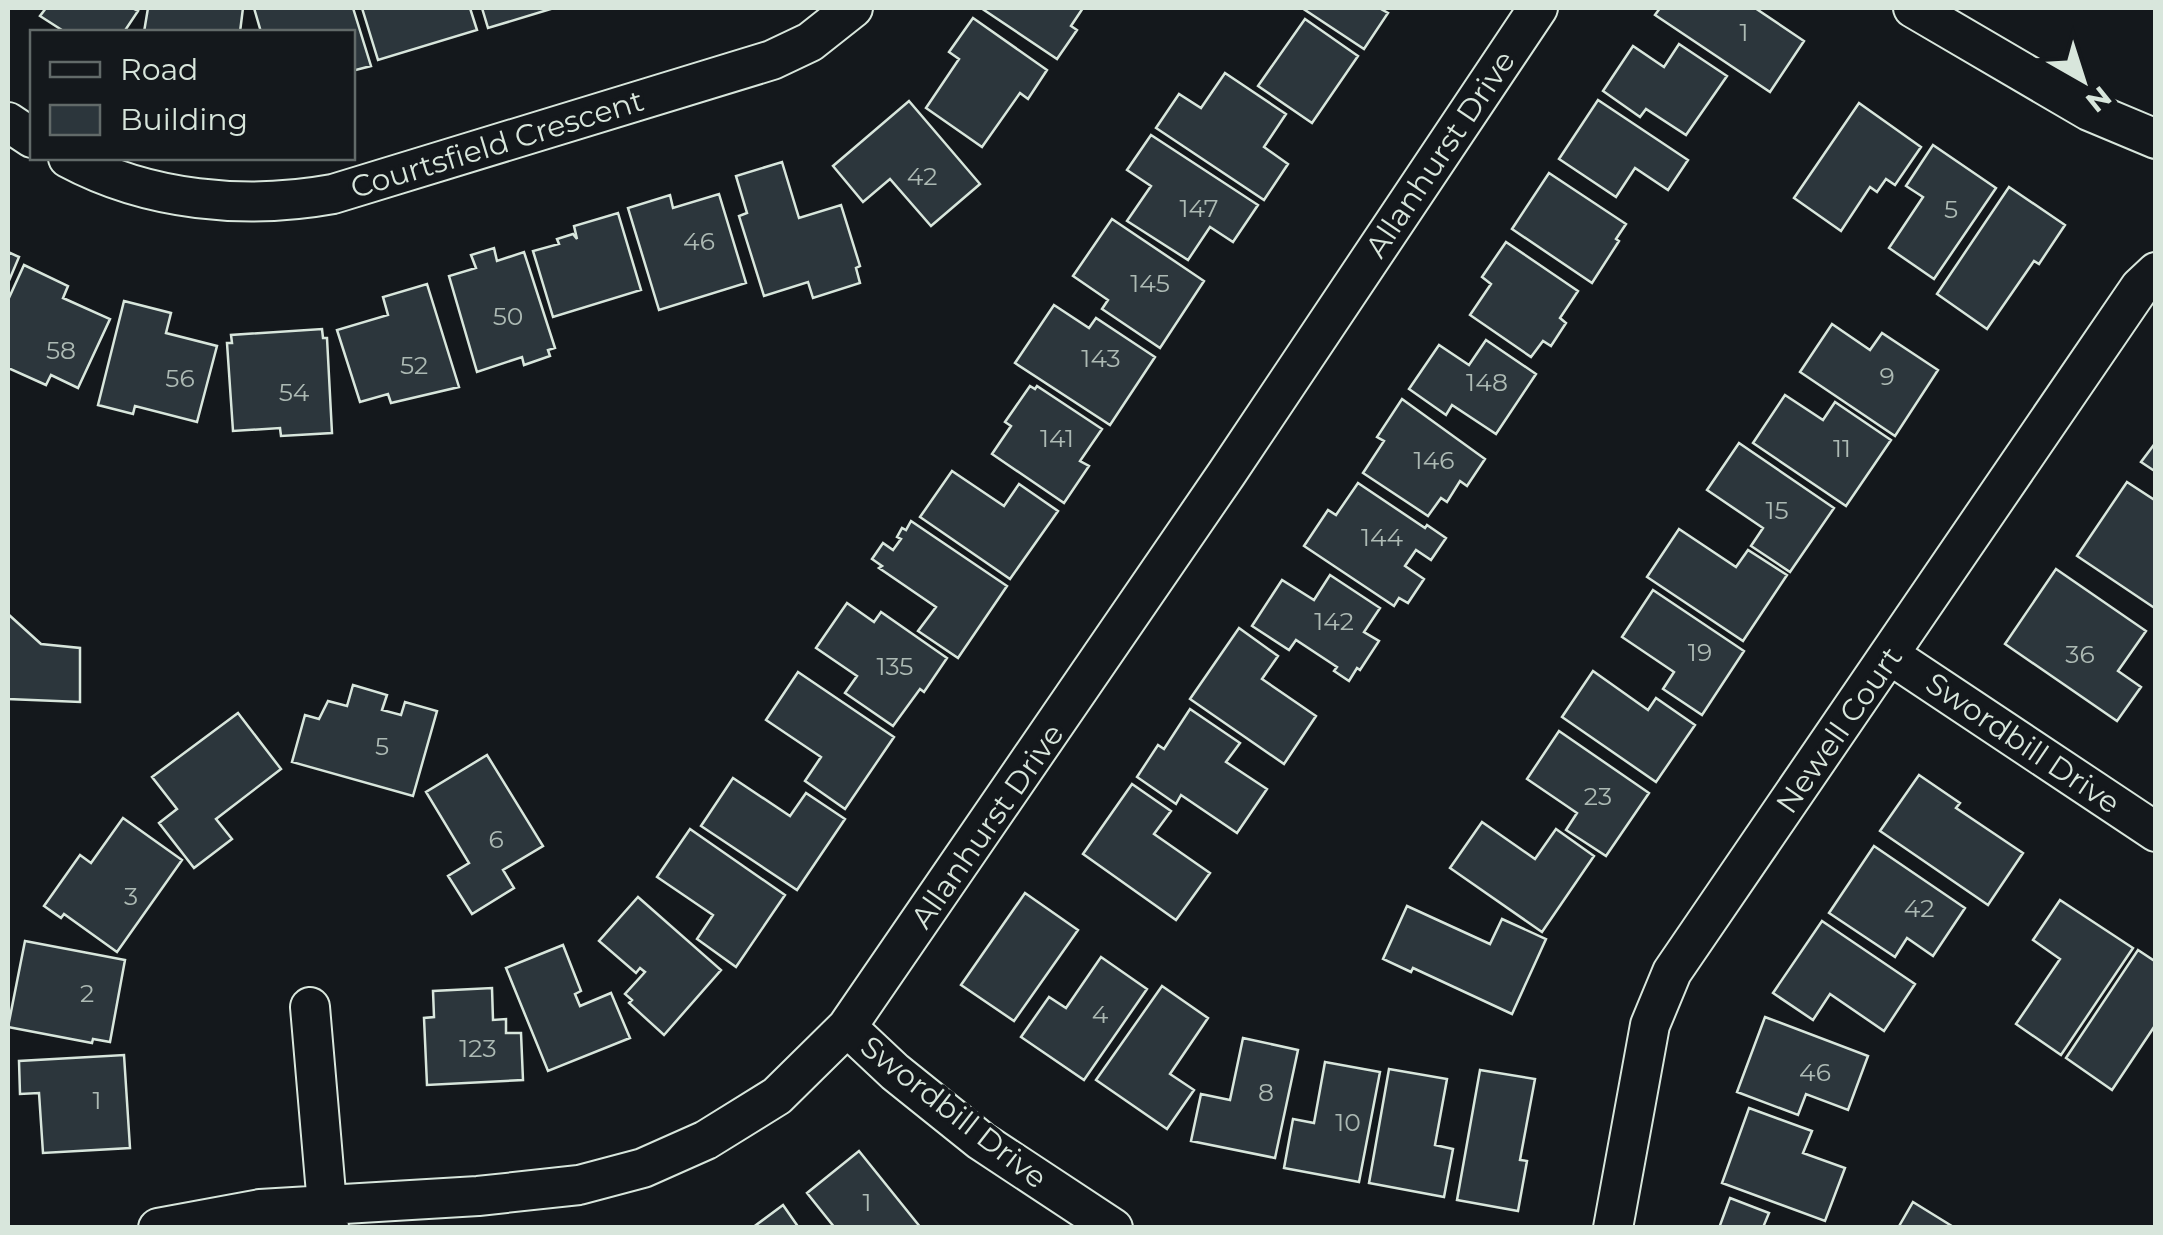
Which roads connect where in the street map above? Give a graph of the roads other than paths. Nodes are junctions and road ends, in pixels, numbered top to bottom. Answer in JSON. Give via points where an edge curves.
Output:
{"nodes":[{"id":1,"x":852,"y":8,"type":"edge"},
{"id":2,"x":1538,"y":8,"type":"edge"},
{"id":3,"x":1913,"y":8,"type":"edge"},
{"id":4,"x":8,"y":122,"type":"edge"},
{"id":5,"x":30,"y":137,"type":"edge"},
{"id":6,"x":2156,"y":139,"type":"edge"},
{"id":7,"x":73,"y":160,"type":"edge"},
{"id":8,"x":2156,"y":272,"type":"edge"},
{"id":9,"x":1890,"y":656,"type":"junction"},
{"id":10,"x":2156,"y":832,"type":"edge"},
{"id":11,"x":310,"y":1007,"type":"dead end"},
{"id":12,"x":847,"y":1027,"type":"junction"},
{"id":13,"x":327,"y":1215,"type":"edge"},
{"id":14,"x":158,"y":1228,"type":"edge"},
{"id":15,"x":1113,"y":1228,"type":"edge"},
{"id":16,"x":1613,"y":1228,"type":"edge"}],
"edges":[{"from":1,"to":7,"type":"street","name":"Courtsfield Crescent","via":[[810,42],[772,60],[293,202],[206,199],[126,183]]},
{"from":2,"to":12,"type":"street","name":"Allanhurst Drive"},
{"from":3,"to":6,"type":"street","via":[[2089,111]]},
{"from":4,"to":5,"type":"street"},
{"from":8,"to":9,"type":"street","name":"Newell Court"},
{"from":9,"to":10,"type":"street","name":"Swordbill Drive"},
{"from":9,"to":16,"type":"street","name":"Newell Court","via":[[1672,972],[1650,1024]]},
{"from":11,"to":13,"type":"street"},
{"from":12,"to":13,"type":"street","name":"Allanhurst Drive","via":[[777,1096],[706,1140],[643,1168],[579,1185]]},
{"from":12,"to":15,"type":"street","name":"Swordbill Drive","via":[[982,1141]]},
{"from":13,"to":14,"type":"street","name":"Allanhurst Drive","via":[[199,1218]]}]}
